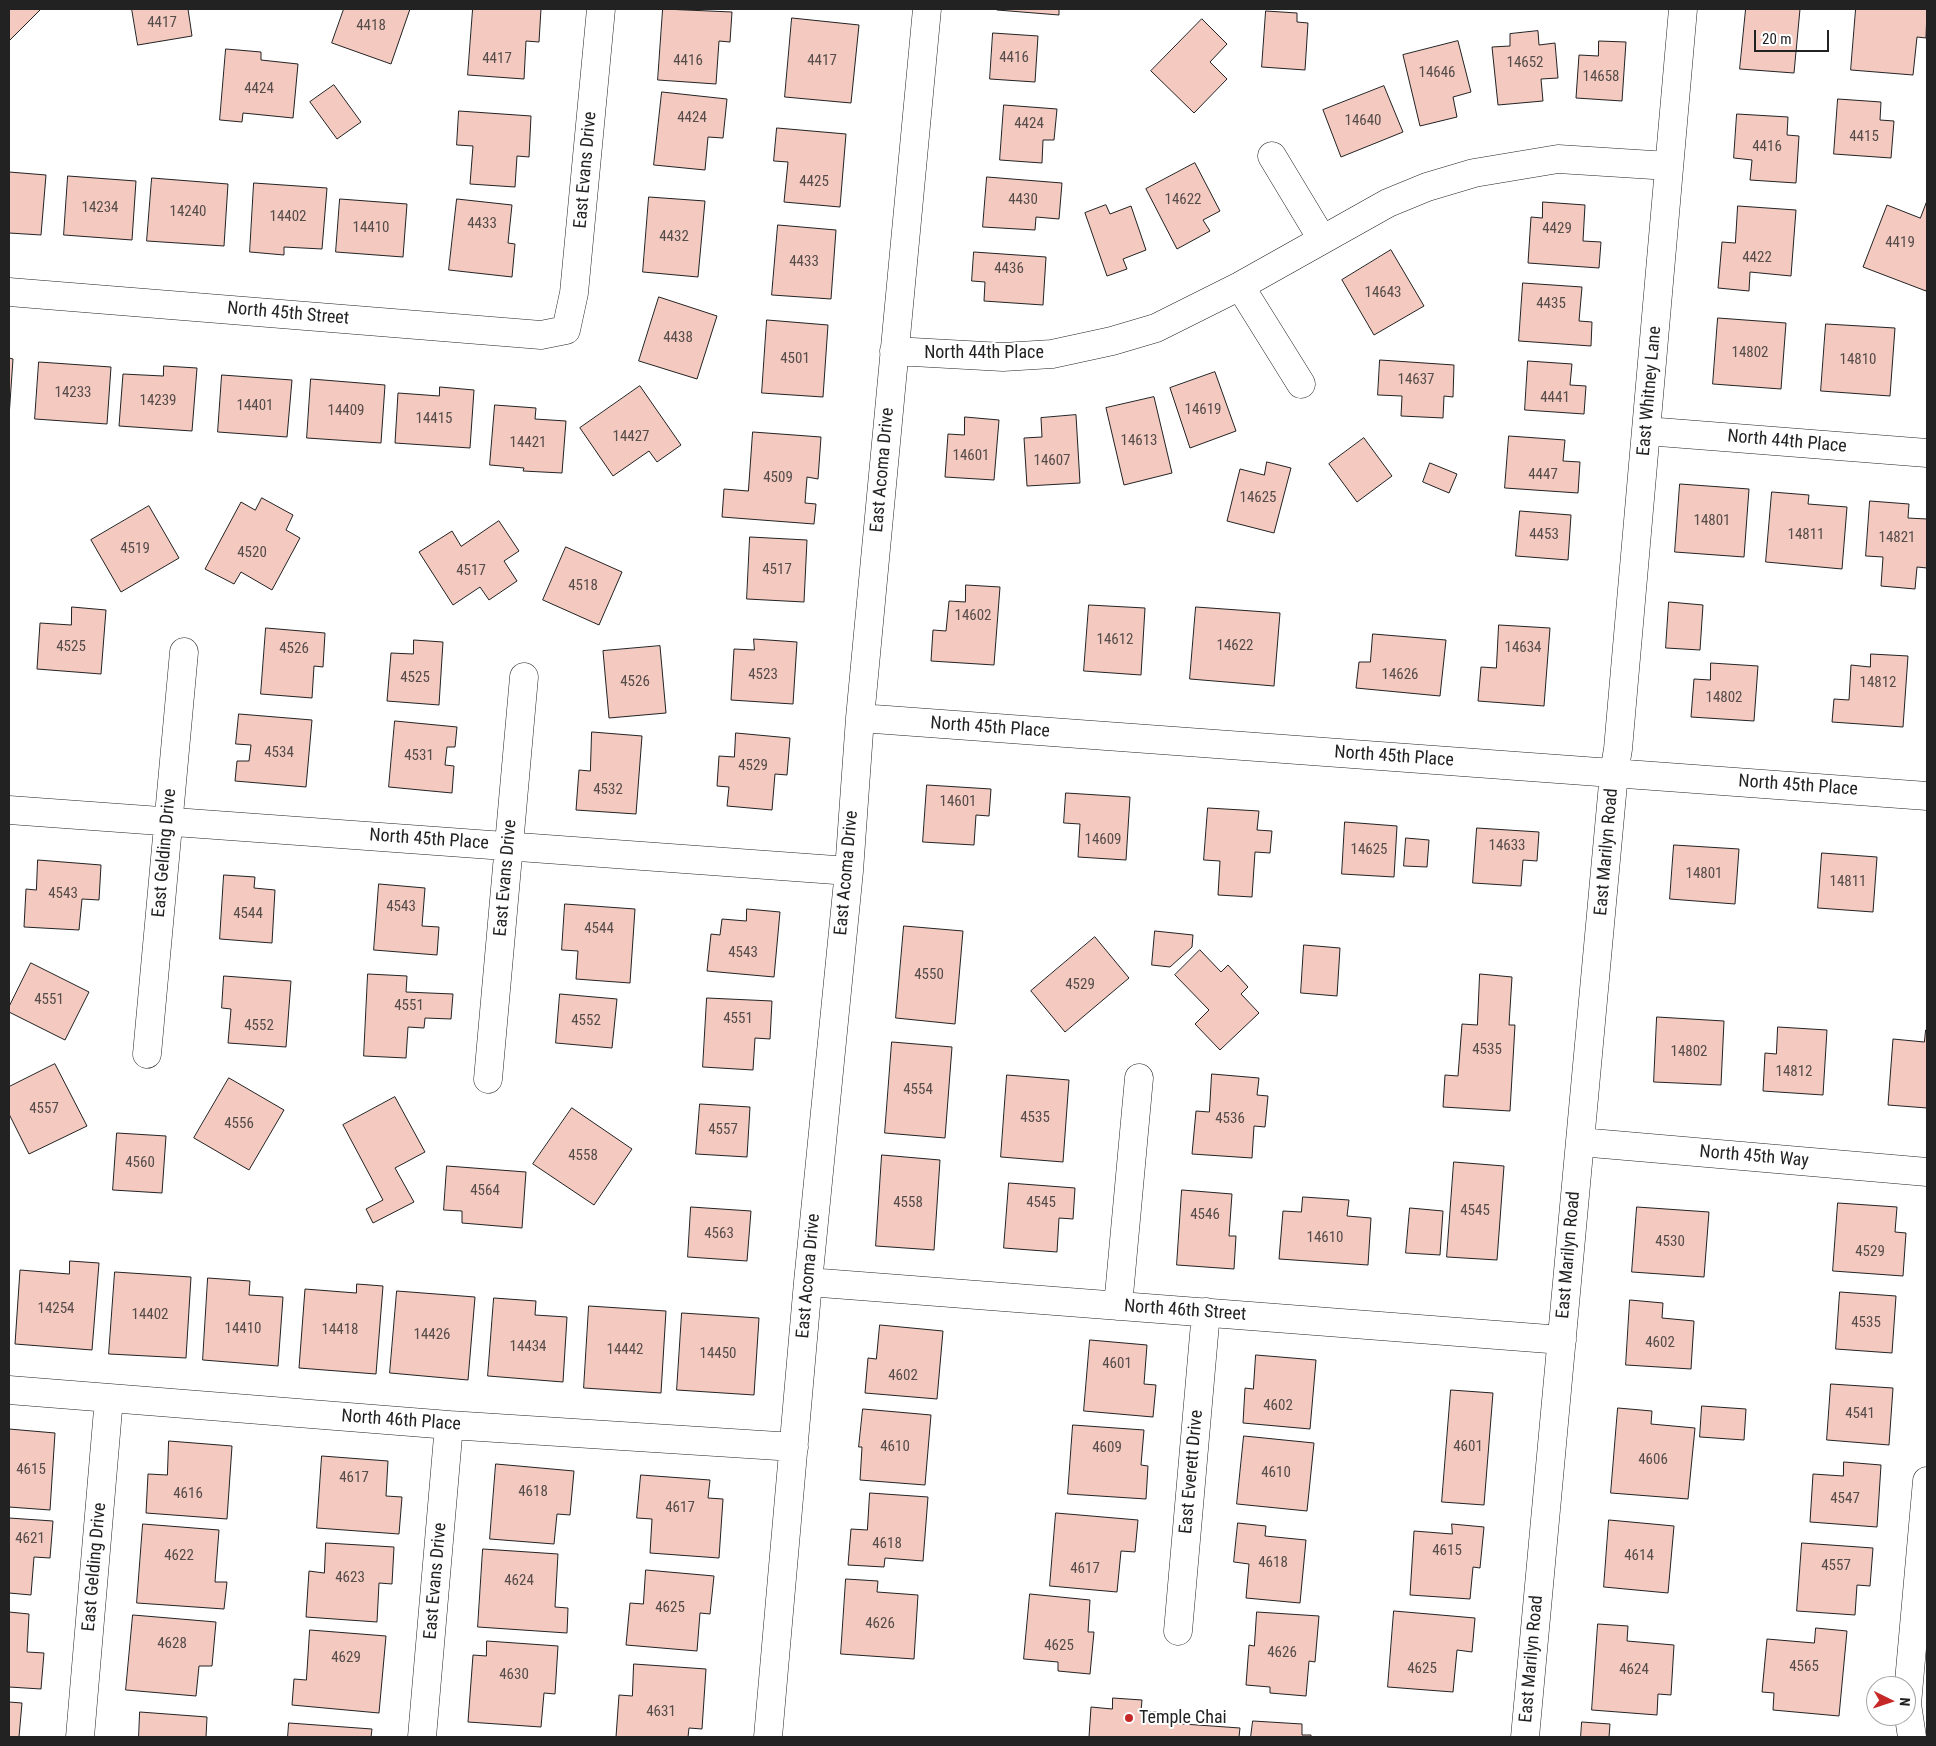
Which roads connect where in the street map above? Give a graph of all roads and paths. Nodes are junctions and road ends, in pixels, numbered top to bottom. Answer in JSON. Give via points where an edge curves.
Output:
{"nodes":[{"id":1,"x":601,"y":9,"type":"edge"},
{"id":2,"x":927,"y":9,"type":"edge"},
{"id":3,"x":1684,"y":9,"type":"edge"},
{"id":4,"x":1272,"y":156,"type":"dead end"},
{"id":5,"x":1670,"y":166,"type":"junction"},
{"id":6,"x":1322,"y":239,"type":"junction"},
{"id":7,"x":1240,"y":286,"type":"junction"},
{"id":8,"x":9,"y":292,"type":"edge"},
{"id":9,"x":566,"y":330,"type":"joint"},
{"id":10,"x":894,"y":351,"type":"junction"},
{"id":11,"x":1302,"y":384,"type":"dead end"},
{"id":12,"x":1646,"y":431,"type":"junction"},
{"id":13,"x":1927,"y":453,"type":"edge"},
{"id":14,"x":184,"y":652,"type":"dead end"},
{"id":15,"x":524,"y":676,"type":"dead end"},
{"id":16,"x":860,"y":718,"type":"junction"},
{"id":17,"x":1614,"y":773,"type":"junction"},
{"id":18,"x":1927,"y":796,"type":"edge"},
{"id":19,"x":9,"y":810,"type":"edge"},
{"id":20,"x":168,"y":822,"type":"junction"},
{"id":21,"x":509,"y":846,"type":"junction"},
{"id":22,"x":848,"y":871,"type":"junction"},
{"id":23,"x":146,"y":1054,"type":"dead end"},
{"id":24,"x":1139,"y":1078,"type":"dead end"},
{"id":25,"x":488,"y":1079,"type":"dead end"},
{"id":26,"x":1580,"y":1142,"type":"junction"},
{"id":27,"x":1927,"y":1172,"type":"edge"},
{"id":28,"x":808,"y":1282,"type":"junction"},
{"id":29,"x":1118,"y":1306,"type":"junction"},
{"id":30,"x":1206,"y":1312,"type":"junction"},
{"id":31,"x":1562,"y":1340,"type":"junction"},
{"id":32,"x":9,"y":1390,"type":"edge"},
{"id":33,"x":109,"y":1398,"type":"junction"},
{"id":34,"x":449,"y":1424,"type":"junction"},
{"id":35,"x":794,"y":1447,"type":"junction"},
{"id":36,"x":1927,"y":1481,"type":"edge"},
{"id":37,"x":1178,"y":1631,"type":"dead end"},
{"id":38,"x":80,"y":1737,"type":"edge"},
{"id":39,"x":422,"y":1737,"type":"edge"},
{"id":40,"x":768,"y":1737,"type":"edge"},
{"id":41,"x":1525,"y":1737,"type":"edge"},
{"id":42,"x":1911,"y":1737,"type":"edge"}],
"edges":[{"from":1,"to":9,"type":"street","name":"East Evans Drive","via":[[574,293]]},
{"from":2,"to":10,"type":"street","name":"East Acoma Drive"},
{"from":3,"to":5,"type":"street","name":"East Whitney Lane"},
{"from":4,"to":6,"type":"street"},
{"from":5,"to":6,"type":"street","name":"North 44th Place","via":[[1558,159],[1474,173],[1388,203]]},
{"from":5,"to":12,"type":"street","name":"East Whitney Lane"},
{"from":6,"to":7,"type":"street","name":"North 44th Place"},
{"from":7,"to":10,"type":"street","name":"North 44th Place","via":[[1156,328],[1052,354],[1003,357]]},
{"from":7,"to":11,"type":"street"},
{"from":8,"to":9,"type":"street","name":"North 45th Street","via":[[541,335]]},
{"from":10,"to":16,"type":"street","name":"East Acoma Drive"},
{"from":12,"to":13,"type":"street","name":"North 44th Place"},
{"from":12,"to":17,"type":"street","name":"East Whitney Lane"},
{"from":14,"to":20,"type":"street","name":"East Gelding Drive"},
{"from":15,"to":21,"type":"street","name":"East Evans Drive"},
{"from":16,"to":17,"type":"street","name":"North 45th Place"},
{"from":16,"to":22,"type":"street","name":"East Acoma Drive"},
{"from":17,"to":18,"type":"street","name":"North 45th Place"},
{"from":17,"to":26,"type":"street","name":"East Marilyn Road"},
{"from":19,"to":20,"type":"street","name":"North 45th Place"},
{"from":20,"to":21,"type":"street","name":"North 45th Place"},
{"from":20,"to":23,"type":"street","name":"East Gelding Drive"},
{"from":21,"to":22,"type":"street","name":"North 45th Place"},
{"from":21,"to":25,"type":"street","name":"East Evans Drive"},
{"from":22,"to":28,"type":"street","name":"East Acoma Drive"},
{"from":24,"to":29,"type":"street"},
{"from":26,"to":27,"type":"street","name":"North 45th Way"},
{"from":26,"to":31,"type":"street","name":"East Marilyn Road"},
{"from":28,"to":29,"type":"street","name":"North 46th Street"},
{"from":28,"to":35,"type":"street","name":"East Acoma Drive"},
{"from":29,"to":30,"type":"street","name":"North 46th Street"},
{"from":30,"to":31,"type":"street","name":"North 46th Street"},
{"from":30,"to":37,"type":"street","name":"East Everett Drive"},
{"from":31,"to":41,"type":"street","name":"East Marilyn Road"},
{"from":32,"to":33,"type":"street","name":"North 46th Place"},
{"from":33,"to":34,"type":"street","name":"North 46th Place"},
{"from":33,"to":38,"type":"street","name":"East Gelding Drive"},
{"from":34,"to":35,"type":"street","name":"North 46th Place"},
{"from":34,"to":39,"type":"street","name":"East Evans Drive"},
{"from":35,"to":40,"type":"street","name":"East Acoma Drive"},
{"from":36,"to":42,"type":"street","via":[[1907,1704]]}]}
